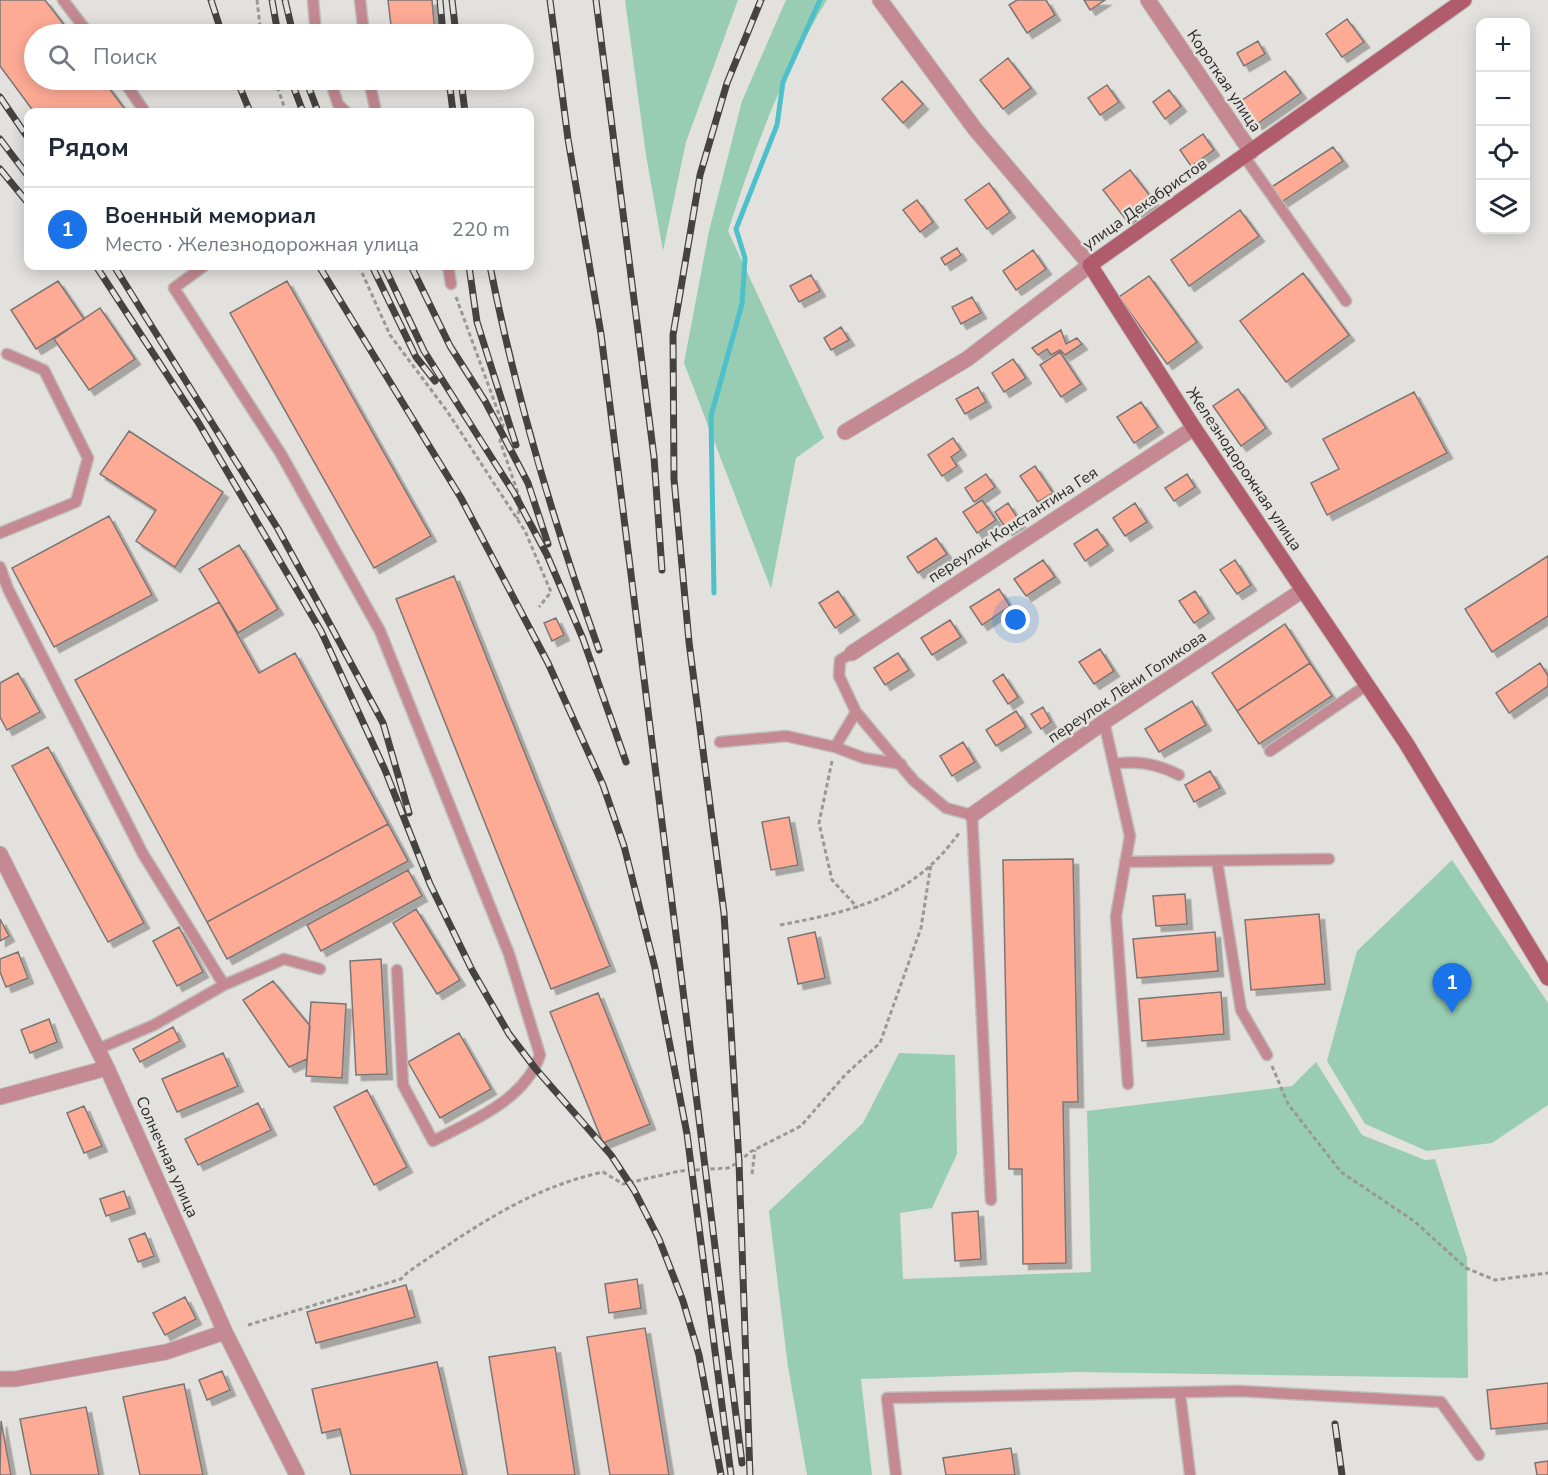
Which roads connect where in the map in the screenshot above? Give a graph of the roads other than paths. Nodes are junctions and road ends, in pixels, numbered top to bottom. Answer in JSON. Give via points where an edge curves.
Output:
{"nodes":[{"id":1,"x":63,"y":0,"type":"edge"},
{"id":2,"x":313,"y":0,"type":"edge"},
{"id":3,"x":360,"y":0,"type":"edge"},
{"id":4,"x":880,"y":0,"type":"edge"},
{"id":5,"x":1148,"y":0,"type":"edge"},
{"id":6,"x":1464,"y":0,"type":"edge"},
{"id":7,"x":81,"y":24,"type":"edge"},
{"id":8,"x":315,"y":24,"type":"edge"},
{"id":9,"x":363,"y":24,"type":"edge"},
{"id":10,"x":130,"y":90,"type":"edge"},
{"id":11,"x":333,"y":90,"type":"edge"},
{"id":12,"x":371,"y":90,"type":"edge"},
{"id":13,"x":142,"y":108,"type":"edge"},
{"id":14,"x":342,"y":108,"type":"edge"},
{"id":15,"x":375,"y":108,"type":"edge"},
{"id":16,"x":1247,"y":154,"type":"junction"},
{"id":17,"x":1090,"y":265,"type":"junction"},
{"id":18,"x":199,"y":270,"type":"edge"},
{"id":19,"x":449,"y":270,"type":"edge"},
{"id":20,"x":451,"y":284,"type":"road end"},
{"id":21,"x":1346,"y":301,"type":"dead end"},
{"id":22,"x":7,"y":354,"type":"dead end"},
{"id":23,"x":1194,"y":428,"type":"junction"},
{"id":24,"x":845,"y":432,"type":"dead end"},
{"id":25,"x":0,"y":533,"type":"edge"},
{"id":26,"x":0,"y":567,"type":"edge"},
{"id":27,"x":1303,"y":590,"type":"junction"},
{"id":28,"x":852,"y":653,"type":"joint"},
{"id":29,"x":1367,"y":685,"type":"junction"},
{"id":30,"x":856,"y":712,"type":"junction"},
{"id":31,"x":1104,"y":722,"type":"junction"},
{"id":32,"x":720,"y":742,"type":"dead end"},
{"id":33,"x":835,"y":747,"type":"junction"},
{"id":34,"x":1270,"y":751,"type":"dead end"},
{"id":35,"x":901,"y":764,"type":"junction"},
{"id":36,"x":1114,"y":764,"type":"junction"},
{"id":37,"x":1179,"y":775,"type":"dead end"},
{"id":38,"x":972,"y":815,"type":"junction"},
{"id":39,"x":0,"y":854,"type":"edge"},
{"id":40,"x":1329,"y":860,"type":"dead end"},
{"id":41,"x":1125,"y":861,"type":"junction"},
{"id":42,"x":1217,"y":861,"type":"junction"},
{"id":43,"x":321,"y":969,"type":"dead end"},
{"id":44,"x":397,"y":970,"type":"dead end"},
{"id":45,"x":1548,"y":978,"type":"edge"},
{"id":46,"x":224,"y":985,"type":"junction"},
{"id":47,"x":98,"y":1049,"type":"junction"},
{"id":48,"x":1267,"y":1055,"type":"road end"},
{"id":49,"x":107,"y":1068,"type":"junction"},
{"id":50,"x":1128,"y":1084,"type":"dead end"},
{"id":51,"x":0,"y":1097,"type":"edge"},
{"id":52,"x":991,"y":1200,"type":"dead end"},
{"id":53,"x":225,"y":1332,"type":"junction"},
{"id":54,"x":0,"y":1379,"type":"edge"},
{"id":55,"x":1180,"y":1393,"type":"junction"},
{"id":56,"x":1479,"y":1455,"type":"dead end"},
{"id":57,"x":297,"y":1475,"type":"edge"},
{"id":58,"x":896,"y":1475,"type":"edge"},
{"id":59,"x":1190,"y":1475,"type":"edge"}],
"edges":[{"from":1,"to":7,"type":"lane"},
{"from":2,"to":8,"type":"lane"},
{"from":3,"to":9,"type":"lane"},
{"from":4,"to":17,"type":"street","name":"Железнодорожная улица","via":[[975,129]]},
{"from":5,"to":16,"type":"street","name":"Короткая улица"},
{"from":6,"to":16,"type":"street","name":"улица Декабристов"},
{"from":10,"to":13,"type":"lane"},
{"from":11,"to":14,"type":"lane"},
{"from":12,"to":15,"type":"lane"},
{"from":16,"to":17,"type":"street","name":"улица Декабристов"},
{"from":16,"to":21,"type":"lane"},
{"from":17,"to":23,"type":"street","name":"Железнодорожная улица"},
{"from":17,"to":24,"type":"street","name":"улица Декабристов","via":[[967,359]]},
{"from":18,"to":44,"type":"lane","via":[[174,288],[281,454],[380,631],[509,954],[540,1055],[535,1068],[497,1108],[433,1141],[403,1085]]},
{"from":19,"to":20,"type":"lane"},
{"from":22,"to":25,"type":"lane","via":[[44,370],[88,458],[76,502]]},
{"from":23,"to":27,"type":"street","name":"Железнодорожная улица"},
{"from":23,"to":28,"type":"street","name":"переулок Константина Гея"},
{"from":26,"to":46,"type":"lane","via":[[143,854]]},
{"from":27,"to":29,"type":"street","name":"Железнодорожная улица"},
{"from":27,"to":31,"type":"street","name":"переулок Лёни Голикова"},
{"from":28,"to":30,"type":"lane","via":[[840,660],[839,676]]},
{"from":29,"to":34,"type":"lane"},
{"from":29,"to":45,"type":"street","name":"Железнодорожная улица"},
{"from":30,"to":33,"type":"lane"},
{"from":30,"to":35,"type":"lane"},
{"from":31,"to":36,"type":"lane"},
{"from":31,"to":38,"type":"street","name":"переулок Лёни Голикова"},
{"from":32,"to":33,"type":"lane","via":[[786,736]]},
{"from":33,"to":35,"type":"lane","via":[[864,759]]},
{"from":35,"to":38,"type":"lane","via":[[914,781],[946,808]]},
{"from":36,"to":37,"type":"lane","via":[[1133,760]]},
{"from":36,"to":41,"type":"lane","via":[[1130,836]]},
{"from":38,"to":52,"type":"lane"},
{"from":39,"to":47,"type":"street","name":"Солнечная улица"},
{"from":40,"to":42,"type":"lane"},
{"from":41,"to":42,"type":"lane"},
{"from":41,"to":50,"type":"lane","via":[[1116,916]]},
{"from":42,"to":48,"type":"lane","via":[[1241,1010]]},
{"from":43,"to":46,"type":"lane","via":[[284,959]]},
{"from":46,"to":47,"type":"lane","via":[[154,1024]]},
{"from":47,"to":49,"type":"street","name":"Солнечная улица"},
{"from":49,"to":51,"type":"street"},
{"from":49,"to":53,"type":"street","name":"Солнечная улица"},
{"from":53,"to":54,"type":"street","via":[[166,1352]]},
{"from":53,"to":57,"type":"street","name":"Солнечная улица"},
{"from":55,"to":56,"type":"lane","via":[[1239,1392],[1441,1402]]},
{"from":55,"to":58,"type":"lane","via":[[887,1398]]},
{"from":55,"to":59,"type":"lane"}]}
